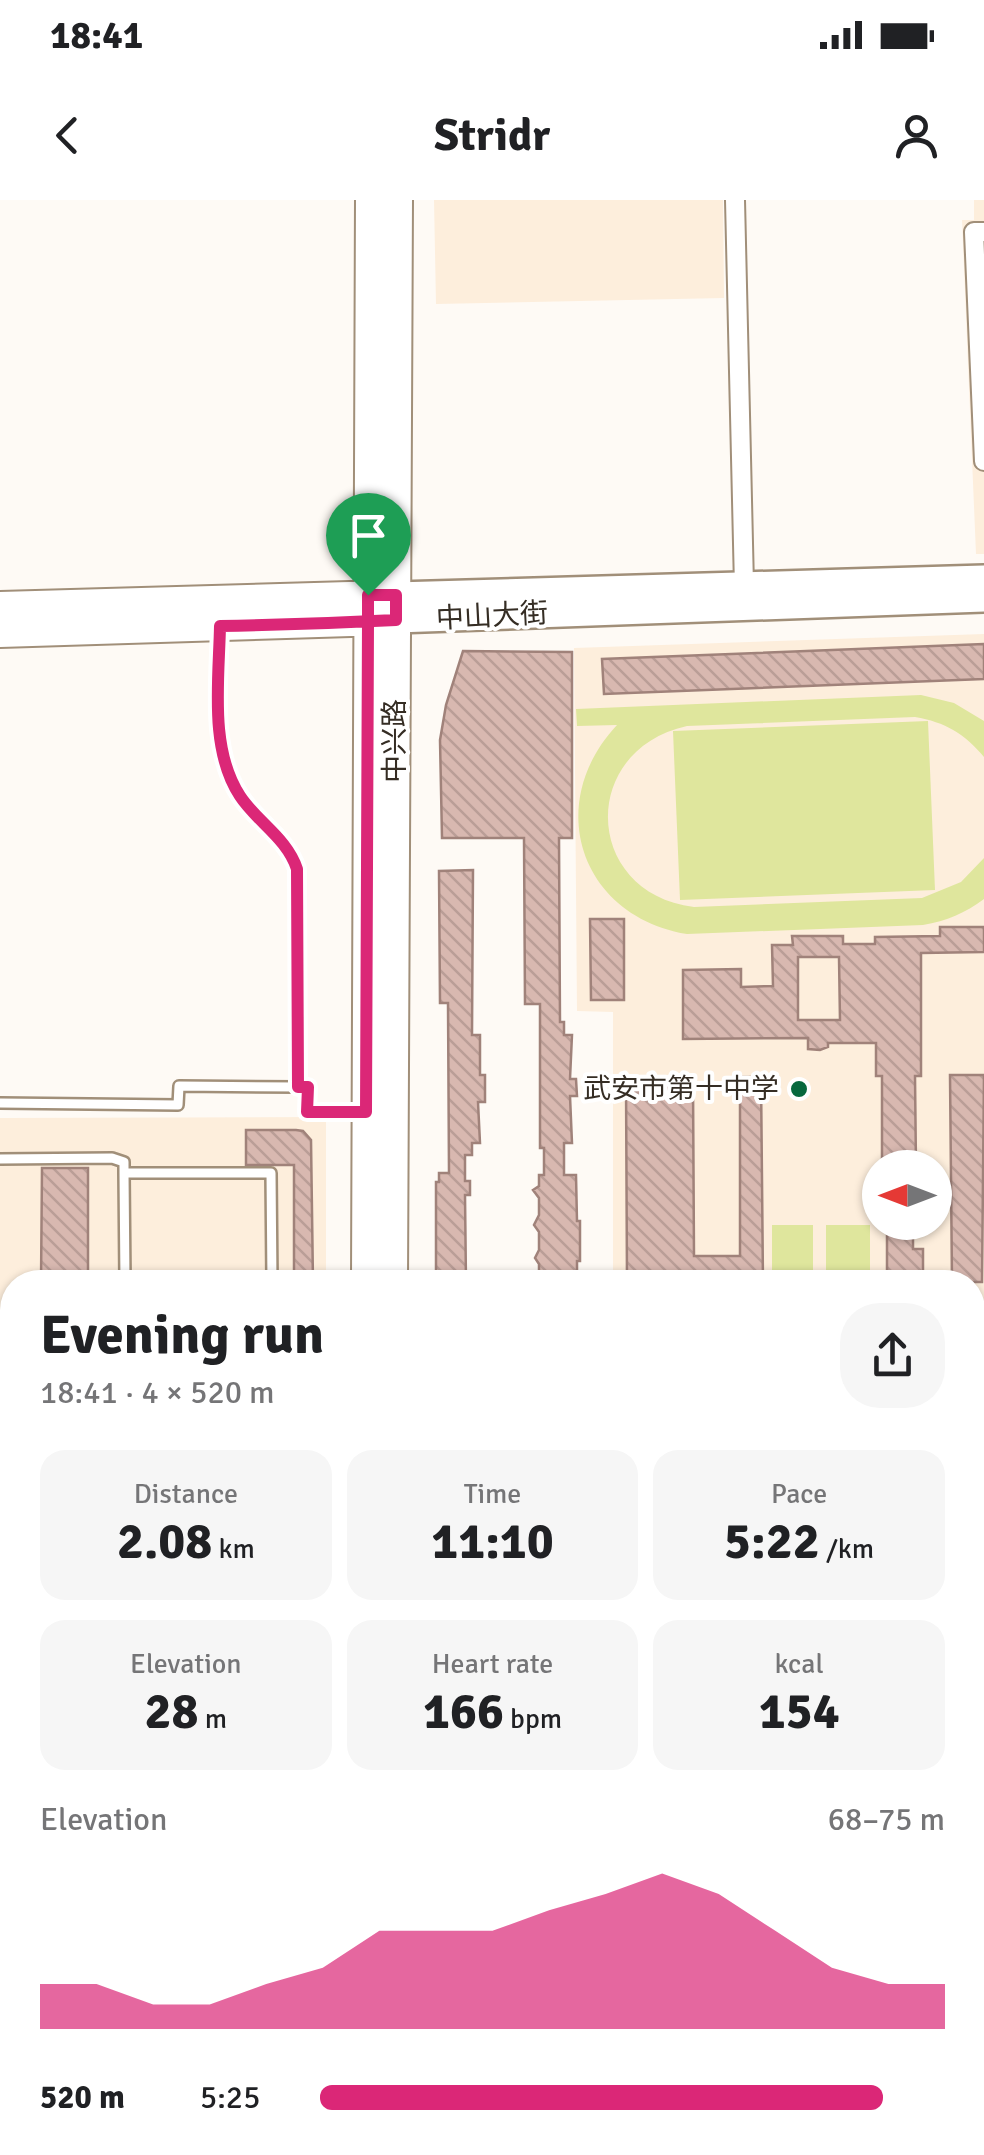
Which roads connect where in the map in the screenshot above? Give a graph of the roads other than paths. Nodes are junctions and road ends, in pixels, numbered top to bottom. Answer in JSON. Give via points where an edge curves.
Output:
{"nodes":[{"id":1,"x":370,"y":200,"type":"edge"},
{"id":2,"x":398,"y":200,"type":"edge"},
{"id":3,"x":735,"y":200,"type":"edge"},
{"id":4,"x":984,"y":232,"type":"edge"},
{"id":5,"x":984,"y":460,"type":"edge"},
{"id":6,"x":984,"y":578,"type":"edge"},
{"id":7,"x":744,"y":586,"type":"junction"},
{"id":8,"x":984,"y":599,"type":"edge"},
{"id":9,"x":0,"y":606,"type":"edge"},
{"id":10,"x":382,"y":608,"type":"junction"},
{"id":11,"x":220,"y":626,"type":"junction"},
{"id":12,"x":0,"y":633,"type":"edge"},
{"id":13,"x":298,"y":1087,"type":"junction"},
{"id":14,"x":0,"y":1103,"type":"edge"},
{"id":15,"x":366,"y":1112,"type":"junction"},
{"id":16,"x":0,"y":1158,"type":"edge"},
{"id":17,"x":124,"y":1173,"type":"junction"},
{"id":18,"x":125,"y":1270,"type":"edge"},
{"id":19,"x":272,"y":1270,"type":"edge"},
{"id":20,"x":366,"y":1270,"type":"edge"},
{"id":21,"x":393,"y":1270,"type":"edge"}],
"edges":[{"from":1,"to":10,"type":"main road","name":"中兴路"},
{"from":2,"to":10,"type":"main road","name":"中兴路"},
{"from":3,"to":7,"type":"street"},
{"from":4,"to":5,"type":"street","via":[[974,232]]},
{"from":6,"to":7,"type":"main road","name":"中山大街"},
{"from":7,"to":10,"type":"main road","name":"中山大街"},
{"from":8,"to":10,"type":"main road","name":"中山大街"},
{"from":9,"to":10,"type":"main road","name":"中山大街"},
{"from":10,"to":11,"type":"main road","name":"中山大街"},
{"from":10,"to":15,"type":"main road","name":"中兴路"},
{"from":10,"to":21,"type":"main road","name":"中兴路"},
{"from":11,"to":12,"type":"main road","name":"中山大街"},
{"from":11,"to":13,"type":"lane","via":[[221,736],[231,780],[297,869]]},
{"from":13,"to":14,"type":"lane","via":[[179,1086],[178,1105]]},
{"from":13,"to":15,"type":"lane","via":[[308,1087],[307,1112]]},
{"from":15,"to":20,"type":"main road","name":"中兴路"},
{"from":16,"to":17,"type":"lane","via":[[112,1158],[124,1162]]},
{"from":17,"to":18,"type":"lane"},
{"from":17,"to":19,"type":"lane","via":[[271,1173]]}]}
